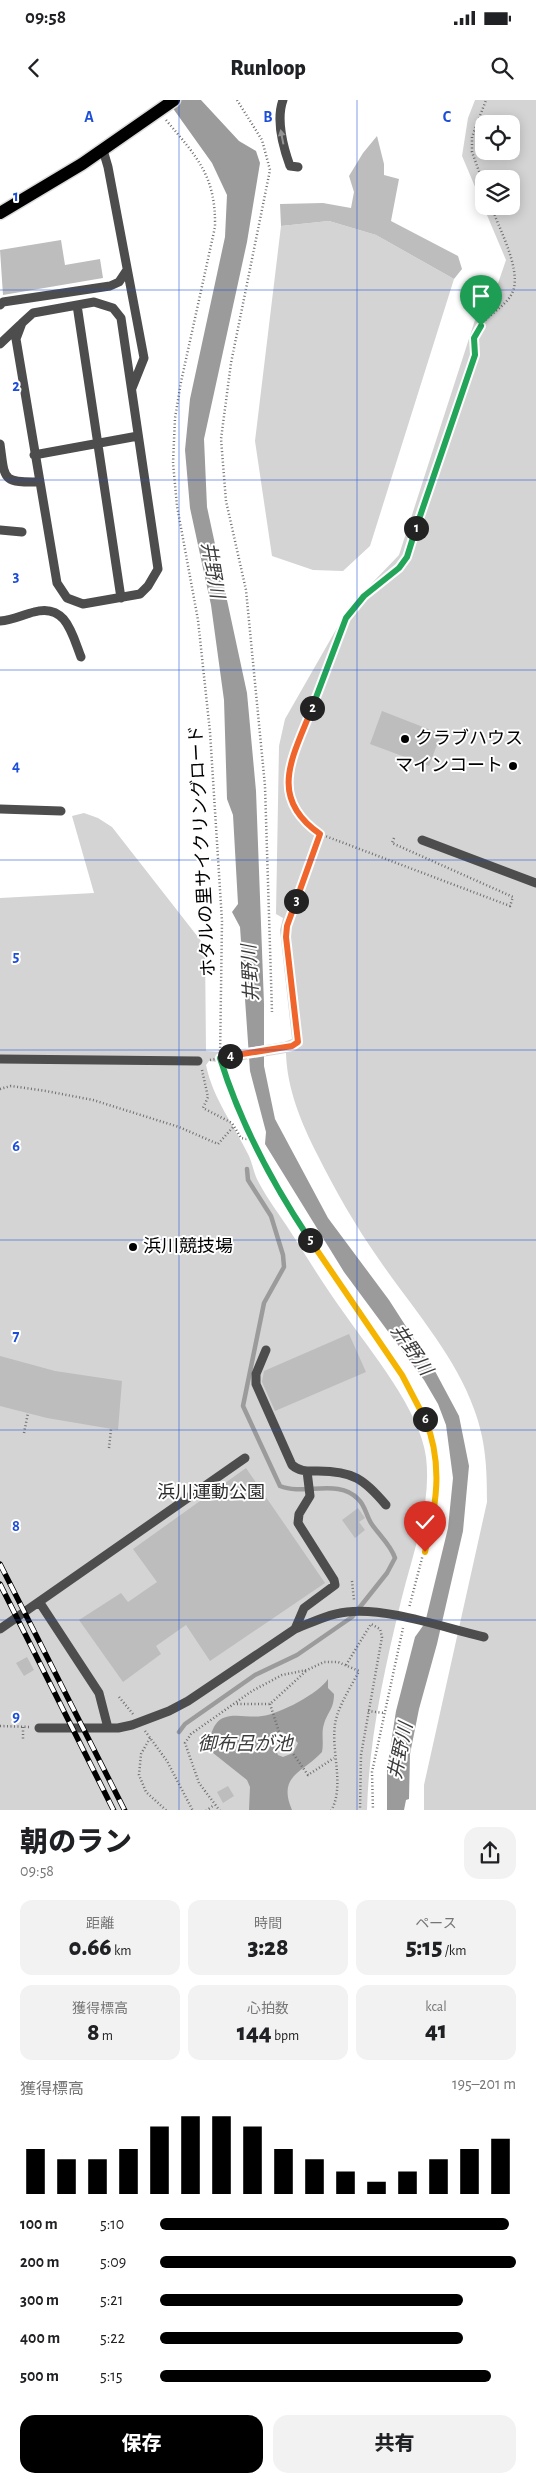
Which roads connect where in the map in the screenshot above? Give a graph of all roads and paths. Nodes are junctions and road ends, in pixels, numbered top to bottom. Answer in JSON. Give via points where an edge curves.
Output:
{"nodes":[{"id":1,"x":237,"y":100,"type":"edge"},
{"id":2,"x":283,"y":100,"type":"edge"},
{"id":3,"x":486,"y":100,"type":"edge"},
{"id":4,"x":167,"y":108,"type":"edge"},
{"id":5,"x":103,"y":150,"type":"junction"},
{"id":6,"x":298,"y":167,"type":"dead end"},
{"id":7,"x":479,"y":170,"type":"edge"},
{"id":8,"x":0,"y":212,"type":"edge"},
{"id":9,"x":494,"y":215,"type":"edge"},
{"id":10,"x":127,"y":270,"type":"junction"},
{"id":11,"x":0,"y":305,"type":"edge"},
{"id":12,"x":77,"y":305,"type":"junction"},
{"id":13,"x":22,"y":323,"type":"junction"},
{"id":14,"x":0,"y":344,"type":"edge"},
{"id":15,"x":132,"y":389,"type":"junction"},
{"id":16,"x":138,"y":436,"type":"junction"},
{"id":17,"x":98,"y":443,"type":"junction"},
{"id":18,"x":0,"y":444,"type":"edge"},
{"id":19,"x":34,"y":455,"type":"junction"},
{"id":20,"x":39,"y":482,"type":"junction"},
{"id":21,"x":0,"y":530,"type":"edge"},
{"id":22,"x":22,"y":532,"type":"dead end"},
{"id":23,"x":121,"y":598,"type":"junction"},
{"id":24,"x":0,"y":620,"type":"edge"},
{"id":25,"x":81,"y":657,"type":"dead end"},
{"id":26,"x":0,"y":809,"type":"edge"},
{"id":27,"x":61,"y":811,"type":"dead end"},
{"id":28,"x":320,"y":834,"type":"junction"},
{"id":29,"x":394,"y":838,"type":"dead end"},
{"id":30,"x":422,"y":840,"type":"dead end"},
{"id":31,"x":536,"y":883,"type":"edge"},
{"id":32,"x":272,"y":1012,"type":"dead end"},
{"id":33,"x":0,"y":1058,"type":"edge"},
{"id":34,"x":220,"y":1058,"type":"junction"},
{"id":35,"x":198,"y":1061,"type":"joint"},
{"id":36,"x":198,"y":1072,"type":"dead end"},
{"id":37,"x":199,"y":1078,"type":"dead end"},
{"id":38,"x":0,"y":1089,"type":"edge"},
{"id":39,"x":234,"y":1126,"type":"junction"},
{"id":40,"x":252,"y":1140,"type":"junction"},
{"id":41,"x":266,"y":1350,"type":"dead end"},
{"id":42,"x":28,"y":1413,"type":"dead end"},
{"id":43,"x":111,"y":1429,"type":"dead end"},
{"id":44,"x":24,"y":1433,"type":"dead end"},
{"id":45,"x":110,"y":1448,"type":"dead end"},
{"id":46,"x":245,"y":1458,"type":"dead end"},
{"id":47,"x":307,"y":1471,"type":"junction"},
{"id":48,"x":386,"y":1505,"type":"dead end"},
{"id":49,"x":40,"y":1603,"type":"junction"},
{"id":50,"x":407,"y":1614,"type":"dead end"},
{"id":51,"x":405,"y":1623,"type":"dead end"},
{"id":52,"x":371,"y":1624,"type":"dead end"},
{"id":53,"x":0,"y":1629,"type":"edge"},
{"id":54,"x":295,"y":1629,"type":"junction"},
{"id":55,"x":380,"y":1629,"type":"dead end"},
{"id":56,"x":484,"y":1637,"type":"dead end"},
{"id":57,"x":346,"y":1665,"type":"junction"},
{"id":58,"x":307,"y":1670,"type":"junction"},
{"id":59,"x":119,"y":1696,"type":"dead end"},
{"id":60,"x":235,"y":1704,"type":"junction"},
{"id":61,"x":270,"y":1704,"type":"junction"},
{"id":62,"x":368,"y":1711,"type":"junction"},
{"id":63,"x":384,"y":1713,"type":"junction"},
{"id":64,"x":139,"y":1723,"type":"junction"},
{"id":65,"x":0,"y":1726,"type":"edge"},
{"id":66,"x":23,"y":1727,"type":"junction"},
{"id":67,"x":39,"y":1728,"type":"joint"},
{"id":68,"x":108,"y":1728,"type":"junction"},
{"id":69,"x":150,"y":1738,"type":"junction"},
{"id":70,"x":23,"y":1739,"type":"dead end"},
{"id":71,"x":334,"y":1758,"type":"junction"},
{"id":72,"x":214,"y":1805,"type":"junction"},
{"id":73,"x":167,"y":1810,"type":"edge"},
{"id":74,"x":193,"y":1810,"type":"edge"},
{"id":75,"x":206,"y":1810,"type":"edge"},
{"id":76,"x":220,"y":1810,"type":"edge"},
{"id":77,"x":331,"y":1810,"type":"edge"},
{"id":78,"x":360,"y":1810,"type":"edge"},
{"id":79,"x":373,"y":1810,"type":"edge"}],
"edges":[{"from":1,"to":32,"type":"path","via":[[262,140],[270,170],[231,363],[221,439],[226,500],[246,590],[266,786]]},
{"from":6,"to":2,"type":"street","one_way":true,"via":[[290,166],[286,157],[281,128]]},
{"from":3,"to":7,"type":"path","via":[[472,137],[472,152]]},
{"from":4,"to":5,"type":"main road"},
{"from":4,"to":34,"type":"path","name":"ホタルの里サイクリングロード","via":[[208,177],[215,202],[214,227],[180,391],[173,463],[177,506],[198,620],[210,732],[222,921]]},
{"from":5,"to":8,"type":"main road"},
{"from":5,"to":10,"type":"street"},
{"from":9,"to":28,"type":"path","via":[[514,268],[514,289],[474,338],[475,355],[407,557],[399,568],[364,596],[346,618],[288,771],[288,792],[296,812]]},
{"from":10,"to":11,"type":"street","via":[[119,282],[110,286]]},
{"from":10,"to":15,"type":"street","via":[[144,358]]},
{"from":12,"to":13,"type":"street","via":[[33,313]]},
{"from":12,"to":15,"type":"street","via":[[104,303],[121,318]]},
{"from":12,"to":17,"type":"street"},
{"from":13,"to":14,"type":"street"},
{"from":13,"to":19,"type":"street","via":[[16,339]]},
{"from":15,"to":16,"type":"street"},
{"from":16,"to":17,"type":"street"},
{"from":16,"to":23,"type":"street","via":[[158,569],[140,594]]},
{"from":17,"to":19,"type":"street"},
{"from":17,"to":23,"type":"street"},
{"from":18,"to":20,"type":"street","via":[[4,472],[9,479]]},
{"from":19,"to":20,"type":"street"},
{"from":20,"to":23,"type":"street","via":[[56,584],[61,592],[83,604]]},
{"from":21,"to":22,"type":"street"},
{"from":24,"to":25,"type":"street","via":[[14,620],[44,610],[59,613],[69,623]]},
{"from":26,"to":27,"type":"street"},
{"from":28,"to":29,"type":"path","via":[[510,906],[514,897],[392,843]]},
{"from":28,"to":34,"type":"path","via":[[287,926],[300,1038],[292,1046]]},
{"from":30,"to":31,"type":"street"},
{"from":33,"to":35,"type":"street"},
{"from":34,"to":40,"type":"path","name":"ホタルの里サイクリングロード","via":[[235,1104]]},
{"from":35,"to":39,"type":"path","via":[[205,1076],[208,1097],[203,1108]]},
{"from":36,"to":37,"type":"path"},
{"from":38,"to":39,"type":"path","via":[[20,1087],[93,1100],[179,1127],[218,1144]]},
{"from":39,"to":40,"type":"path","via":[[241,1138]]},
{"from":40,"to":50,"type":"path","name":"ホタルの里サイクリングロード","via":[[300,1225],[402,1375],[434,1439],[437,1489],[434,1512]]},
{"from":41,"to":47,"type":"street","via":[[256,1374],[256,1384],[290,1462],[296,1469]]},
{"from":42,"to":44,"type":"path"},
{"from":43,"to":45,"type":"path"},
{"from":46,"to":49,"type":"street"},
{"from":47,"to":48,"type":"street","via":[[332,1471],[354,1476],[368,1484]]},
{"from":47,"to":54,"type":"street","via":[[309,1487],[298,1524],[335,1584],[304,1608]]},
{"from":49,"to":53,"type":"street"},
{"from":49,"to":68,"type":"street","via":[[98,1694]]},
{"from":51,"to":63,"type":"path"},
{"from":52,"to":57,"type":"path"},
{"from":54,"to":56,"type":"street","via":[[347,1612],[377,1612]]},
{"from":54,"to":64,"type":"street","via":[[188,1701]]},
{"from":55,"to":62,"type":"path","via":[[382,1637]]},
{"from":57,"to":58,"type":"path","via":[[324,1662]]},
{"from":57,"to":71,"type":"path","via":[[359,1671],[335,1723]]},
{"from":58,"to":60,"type":"path","via":[[274,1679]]},
{"from":58,"to":61,"type":"path"},
{"from":59,"to":64,"type":"path"},
{"from":60,"to":61,"type":"path"},
{"from":60,"to":72,"type":"path","via":[[191,1734],[185,1743],[199,1783]]},
{"from":61,"to":71,"type":"path","via":[[280,1734],[308,1775]]},
{"from":62,"to":63,"type":"path"},
{"from":62,"to":78,"type":"path","via":[[361,1755]]},
{"from":63,"to":79,"type":"path","via":[[372,1772]]},
{"from":64,"to":68,"type":"street"},
{"from":64,"to":69,"type":"path"},
{"from":65,"to":66,"type":"path"},
{"from":66,"to":67,"type":"path"},
{"from":66,"to":70,"type":"path"},
{"from":67,"to":68,"type":"street"},
{"from":69,"to":73,"type":"path","via":[[141,1754],[139,1775],[146,1792]]},
{"from":69,"to":74,"type":"path"},
{"from":71,"to":77,"type":"path","via":[[338,1799]]},
{"from":72,"to":75,"type":"path"},
{"from":72,"to":76,"type":"path"}]}
